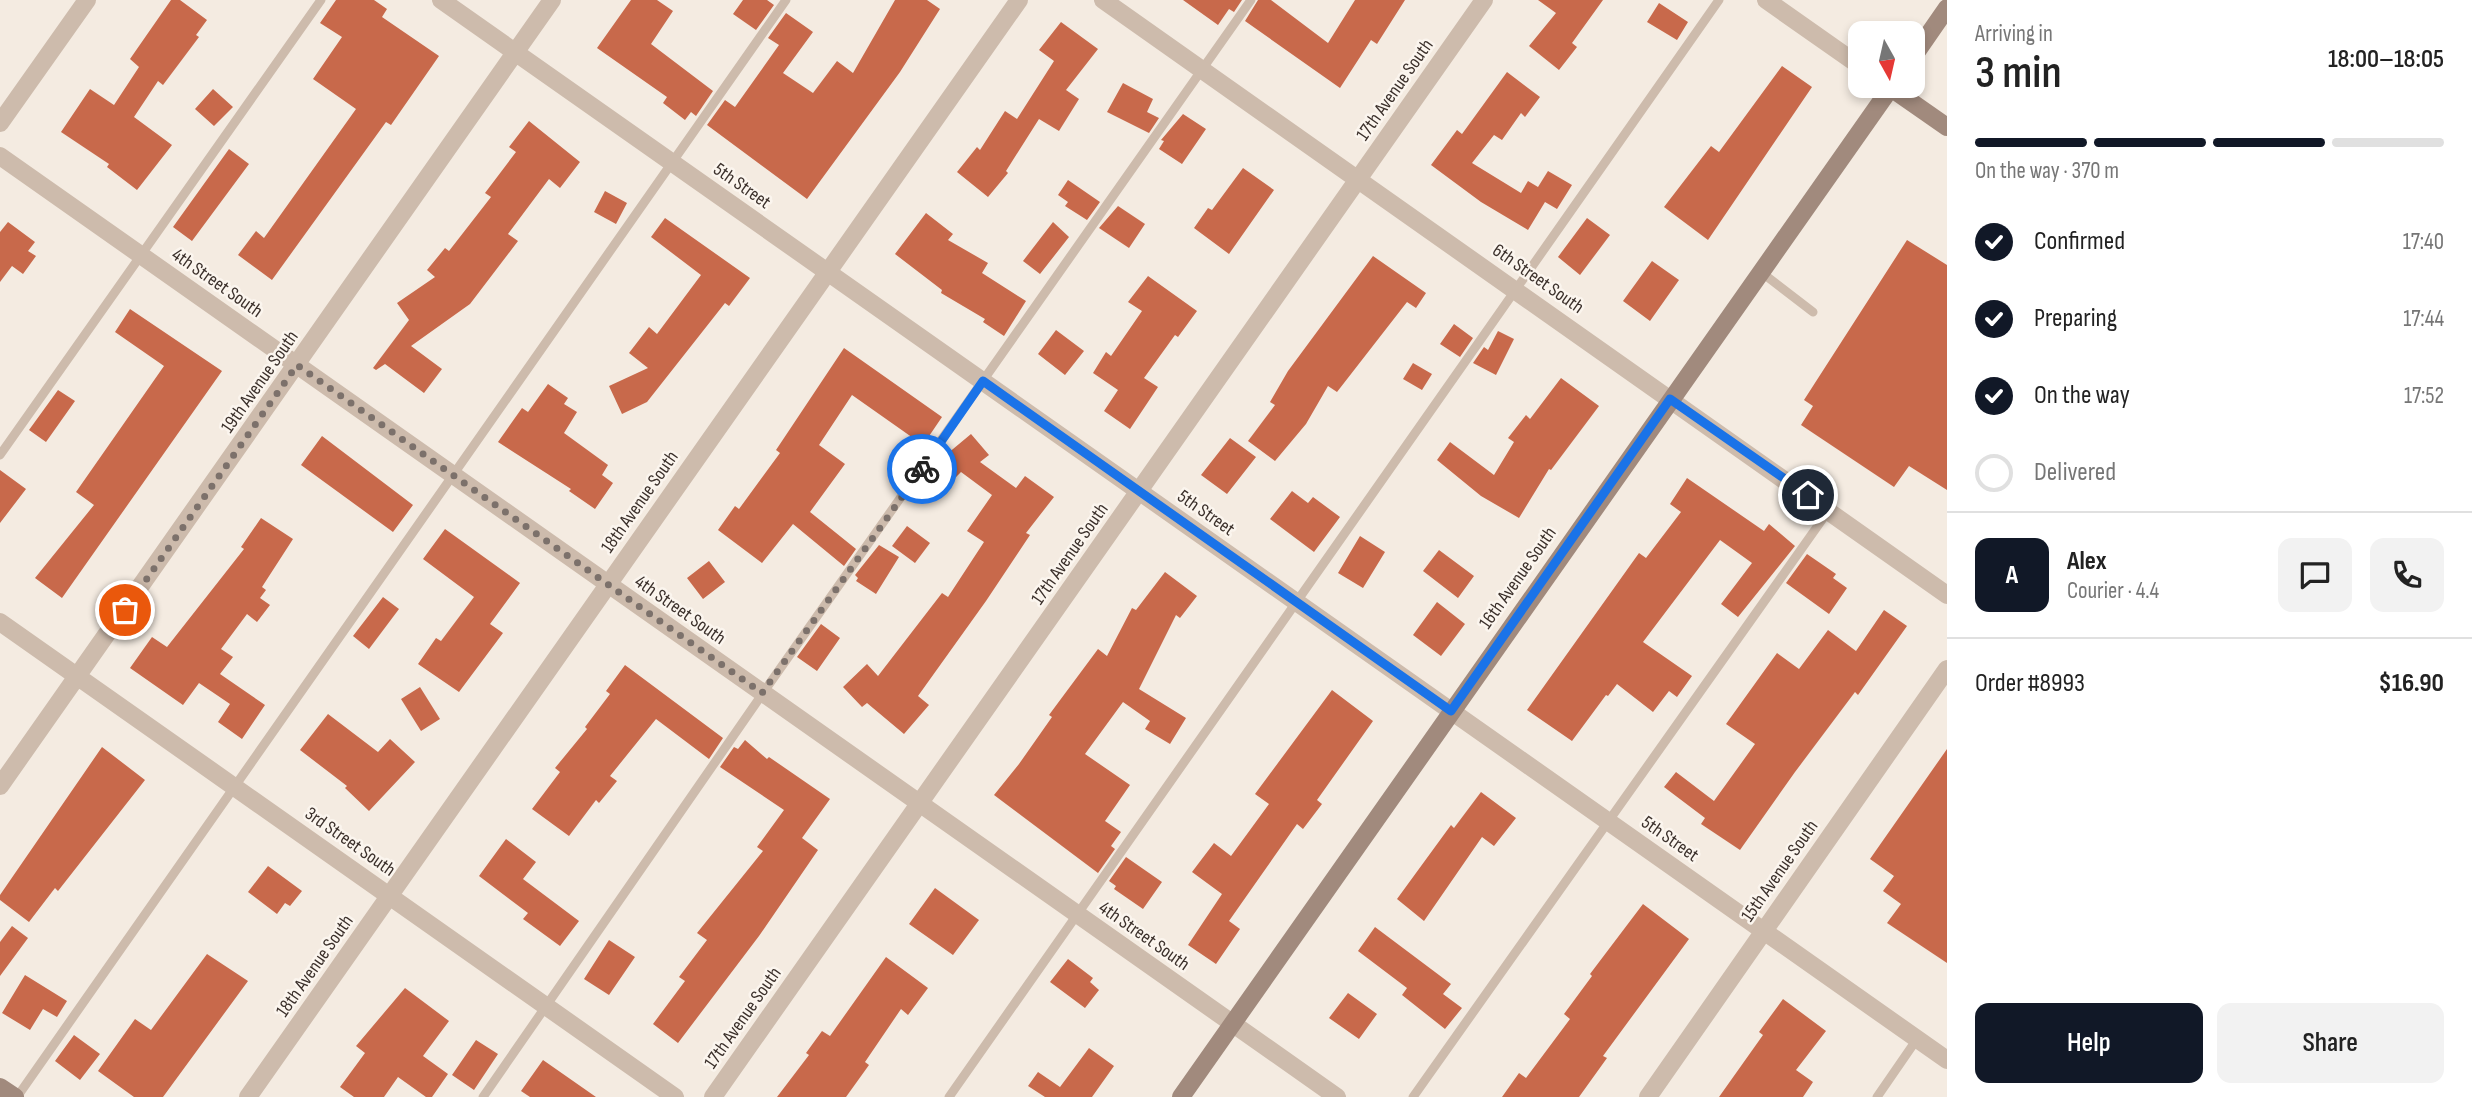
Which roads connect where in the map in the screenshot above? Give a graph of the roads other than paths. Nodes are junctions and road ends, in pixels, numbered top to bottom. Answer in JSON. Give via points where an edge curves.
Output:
{"nodes":[{"id":1,"x":87,"y":0,"type":"edge"},
{"id":2,"x":321,"y":0,"type":"edge"},
{"id":3,"x":441,"y":0,"type":"edge"},
{"id":4,"x":552,"y":0,"type":"edge"},
{"id":5,"x":786,"y":0,"type":"edge"},
{"id":6,"x":1018,"y":0,"type":"edge"},
{"id":7,"x":1103,"y":0,"type":"edge"},
{"id":8,"x":1251,"y":0,"type":"edge"},
{"id":9,"x":1484,"y":0,"type":"edge"},
{"id":10,"x":1719,"y":0,"type":"edge"},
{"id":11,"x":1766,"y":0,"type":"edge"},
{"id":12,"x":1947,"y":8,"type":"edge"},
{"id":13,"x":1925,"y":40,"type":"edge"},
{"id":14,"x":515,"y":53,"type":"junction"},
{"id":15,"x":1848,"y":58,"type":"edge"},
{"id":16,"x":1202,"y":70,"type":"junction"},
{"id":17,"x":1882,"y":98,"type":"edge"},
{"id":18,"x":1907,"y":98,"type":"edge"},
{"id":19,"x":0,"y":123,"type":"edge"},
{"id":20,"x":1947,"y":127,"type":"edge"},
{"id":21,"x":0,"y":156,"type":"edge"},
{"id":22,"x":671,"y":162,"type":"junction"},
{"id":23,"x":1358,"y":179,"type":"junction"},
{"id":24,"x":141,"y":255,"type":"junction"},
{"id":25,"x":827,"y":271,"type":"junction"},
{"id":26,"x":1761,"y":272,"type":"junction"},
{"id":27,"x":1515,"y":288,"type":"junction"},
{"id":28,"x":1813,"y":312,"type":"dead end"},
{"id":29,"x":297,"y":365,"type":"junction"},
{"id":30,"x":983,"y":381,"type":"junction"},
{"id":31,"x":1670,"y":399,"type":"junction"},
{"id":32,"x":0,"y":455,"type":"edge"},
{"id":33,"x":453,"y":475,"type":"junction"},
{"id":34,"x":1139,"y":491,"type":"junction"},
{"id":35,"x":1829,"y":510,"type":"junction"},
{"id":36,"x":608,"y":584,"type":"junction"},
{"id":37,"x":1947,"y":595,"type":"edge"},
{"id":38,"x":1296,"y":602,"type":"junction"},
{"id":39,"x":0,"y":622,"type":"edge"},
{"id":40,"x":1947,"y":669,"type":"edge"},
{"id":41,"x":77,"y":676,"type":"junction"},
{"id":42,"x":762,"y":693,"type":"junction"},
{"id":43,"x":1451,"y":711,"type":"junction"},
{"id":44,"x":0,"y":786,"type":"edge"},
{"id":45,"x":234,"y":786,"type":"junction"},
{"id":46,"x":920,"y":804,"type":"junction"},
{"id":47,"x":1608,"y":821,"type":"junction"},
{"id":48,"x":390,"y":896,"type":"junction"},
{"id":49,"x":1077,"y":915,"type":"junction"},
{"id":50,"x":1764,"y":931,"type":"junction"},
{"id":51,"x":546,"y":1007,"type":"junction"},
{"id":52,"x":1233,"y":1023,"type":"junction"},
{"id":53,"x":1917,"y":1039,"type":"junction"},
{"id":54,"x":1947,"y":1060,"type":"edge"},
{"id":55,"x":0,"y":1087,"type":"edge"},
{"id":56,"x":16,"y":1097,"type":"edge"},
{"id":57,"x":248,"y":1097,"type":"edge"},
{"id":58,"x":483,"y":1097,"type":"edge"},
{"id":59,"x":675,"y":1097,"type":"edge"},
{"id":60,"x":713,"y":1097,"type":"edge"},
{"id":61,"x":949,"y":1097,"type":"edge"},
{"id":62,"x":1181,"y":1097,"type":"edge"},
{"id":63,"x":1337,"y":1097,"type":"edge"},
{"id":64,"x":1413,"y":1097,"type":"edge"},
{"id":65,"x":1648,"y":1097,"type":"edge"},
{"id":66,"x":1877,"y":1097,"type":"edge"}],
"edges":[{"from":1,"to":19,"type":"street"},
{"from":2,"to":24,"type":"lane"},
{"from":3,"to":14,"type":"street","name":"5th Street"},
{"from":4,"to":14,"type":"street","name":"19th Avenue South"},
{"from":5,"to":22,"type":"lane"},
{"from":6,"to":25,"type":"street","name":"18th Avenue South"},
{"from":7,"to":16,"type":"street","name":"6th Street South"},
{"from":8,"to":16,"type":"lane"},
{"from":9,"to":23,"type":"street","name":"17th Avenue South"},
{"from":10,"to":27,"type":"lane"},
{"from":11,"to":15,"type":"street"},
{"from":12,"to":13,"type":"street"},
{"from":14,"to":22,"type":"street","name":"5th Street"},
{"from":14,"to":29,"type":"street","name":"19th Avenue South"},
{"from":16,"to":23,"type":"street","name":"6th Street South"},
{"from":16,"to":30,"type":"lane"},
{"from":17,"to":26,"type":"street","name":"16th Avenue South"},
{"from":18,"to":20,"type":"street"},
{"from":21,"to":24,"type":"street","name":"4th Street South"},
{"from":22,"to":25,"type":"street","name":"5th Street"},
{"from":22,"to":33,"type":"lane"},
{"from":23,"to":27,"type":"street","name":"6th Street South"},
{"from":23,"to":34,"type":"street","name":"17th Avenue South"},
{"from":24,"to":29,"type":"street","name":"4th Street South"},
{"from":24,"to":32,"type":"lane"},
{"from":25,"to":30,"type":"street","name":"5th Street"},
{"from":25,"to":36,"type":"street","name":"18th Avenue South"},
{"from":26,"to":28,"type":"lane"},
{"from":26,"to":31,"type":"street","name":"16th Avenue South"},
{"from":27,"to":31,"type":"street","name":"6th Street South"},
{"from":27,"to":38,"type":"lane"},
{"from":29,"to":33,"type":"street","name":"4th Street South"},
{"from":29,"to":41,"type":"street","name":"19th Avenue South"},
{"from":30,"to":34,"type":"street","name":"5th Street"},
{"from":30,"to":42,"type":"lane"},
{"from":31,"to":35,"type":"street","name":"6th Street South"},
{"from":31,"to":43,"type":"street","name":"16th Avenue South"},
{"from":33,"to":36,"type":"street","name":"4th Street South"},
{"from":33,"to":45,"type":"lane"},
{"from":34,"to":38,"type":"street","name":"5th Street"},
{"from":34,"to":46,"type":"street","name":"17th Avenue South"},
{"from":35,"to":37,"type":"street","name":"6th Street South"},
{"from":35,"to":47,"type":"lane"},
{"from":36,"to":42,"type":"street","name":"4th Street South"},
{"from":36,"to":48,"type":"street","name":"18th Avenue South"},
{"from":38,"to":43,"type":"street","name":"5th Street"},
{"from":38,"to":49,"type":"lane"},
{"from":39,"to":41,"type":"street","name":"3rd Street South"},
{"from":40,"to":50,"type":"street","name":"15th Avenue South"},
{"from":41,"to":44,"type":"street","name":"19th Avenue South"},
{"from":41,"to":45,"type":"street","name":"3rd Street South"},
{"from":42,"to":46,"type":"street","name":"4th Street South"},
{"from":42,"to":51,"type":"lane"},
{"from":43,"to":47,"type":"street","name":"5th Street"},
{"from":43,"to":52,"type":"street","name":"16th Avenue South"},
{"from":45,"to":48,"type":"street","name":"3rd Street South"},
{"from":45,"to":56,"type":"lane"},
{"from":46,"to":49,"type":"street","name":"4th Street South"},
{"from":46,"to":60,"type":"street","name":"17th Avenue South"},
{"from":47,"to":50,"type":"street","name":"5th Street"},
{"from":47,"to":64,"type":"lane"},
{"from":48,"to":51,"type":"street","name":"3rd Street South"},
{"from":48,"to":57,"type":"street","name":"18th Avenue South"},
{"from":49,"to":52,"type":"street","name":"4th Street South"},
{"from":49,"to":61,"type":"lane"},
{"from":50,"to":53,"type":"street","name":"5th Street"},
{"from":50,"to":65,"type":"street","name":"15th Avenue South"},
{"from":51,"to":58,"type":"lane"},
{"from":51,"to":59,"type":"street","name":"3rd Street South"},
{"from":52,"to":62,"type":"street","name":"16th Avenue South"},
{"from":52,"to":63,"type":"street","name":"4th Street South"},
{"from":53,"to":54,"type":"street","name":"5th Street"},
{"from":53,"to":66,"type":"lane"},
{"from":55,"to":56,"type":"street"}]}
